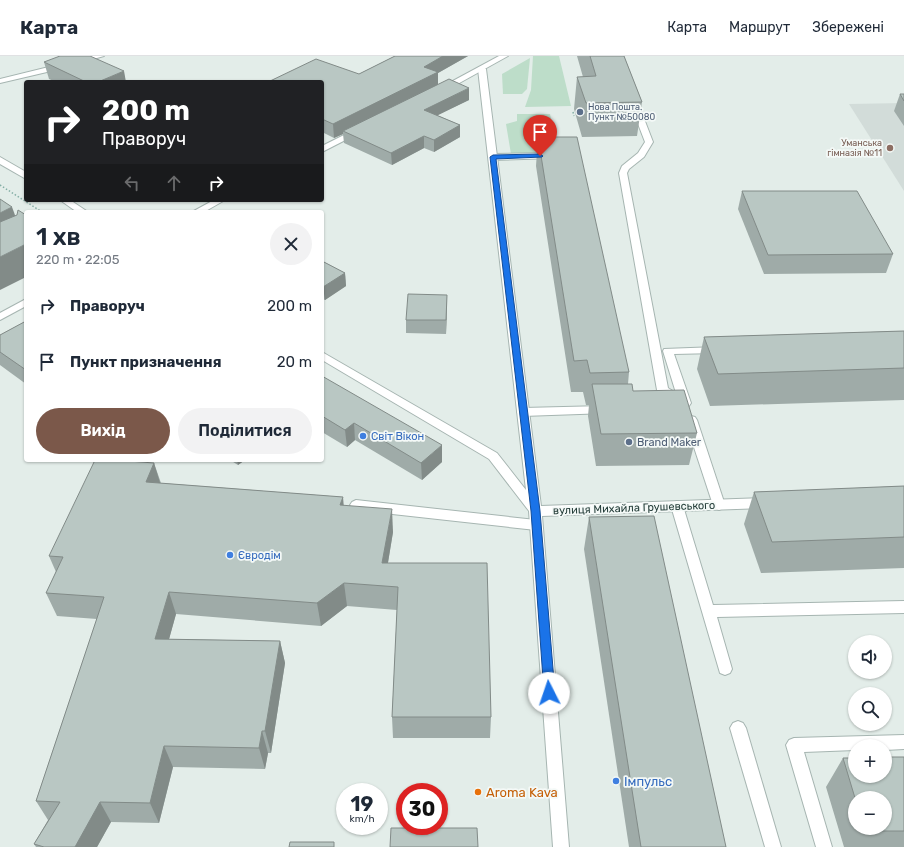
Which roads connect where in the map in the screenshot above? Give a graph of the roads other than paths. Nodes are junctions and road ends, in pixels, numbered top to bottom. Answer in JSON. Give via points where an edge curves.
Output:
{"nodes":[{"id":1,"x":100,"y":56,"type":"edge"},
{"id":2,"x":504,"y":56,"type":"edge"},
{"id":3,"x":482,"y":69,"type":"junction"},
{"id":4,"x":0,"y":81,"type":"edge"},
{"id":5,"x":433,"y":93,"type":"edge"},
{"id":6,"x":632,"y":97,"type":"edge"},
{"id":7,"x":364,"y":128,"type":"edge"},
{"id":8,"x":324,"y":148,"type":"edge"},
{"id":9,"x":564,"y":155,"type":"edge"},
{"id":10,"x":493,"y":157,"type":"junction"},
{"id":11,"x":0,"y":160,"type":"edge"},
{"id":12,"x":24,"y":175,"type":"edge"},
{"id":13,"x":67,"y":202,"type":"edge"},
{"id":14,"x":217,"y":202,"type":"edge"},
{"id":15,"x":78,"y":210,"type":"edge"},
{"id":16,"x":201,"y":210,"type":"edge"},
{"id":17,"x":24,"y":303,"type":"edge"},
{"id":18,"x":0,"y":317,"type":"edge"},
{"id":19,"x":731,"y":349,"type":"edge"},
{"id":20,"x":324,"y":356,"type":"edge"},
{"id":21,"x":663,"y":390,"type":"junction"},
{"id":22,"x":685,"y":402,"type":"junction"},
{"id":23,"x":665,"y":403,"type":"edge"},
{"id":24,"x":612,"y":410,"type":"edge"},
{"id":25,"x":523,"y":412,"type":"junction"},
{"id":26,"x":781,"y":502,"type":"edge"},
{"id":27,"x":356,"y":505,"type":"edge"},
{"id":28,"x":719,"y":505,"type":"junction"},
{"id":29,"x":677,"y":506,"type":"junction"},
{"id":30,"x":536,"y":518,"type":"junction"},
{"id":31,"x":904,"y":607,"type":"edge"},
{"id":32,"x":708,"y":611,"type":"junction"},
{"id":33,"x":725,"y":669,"type":"dead end"},
{"id":34,"x":738,"y":728,"type":"dead end"},
{"id":35,"x":904,"y":742,"type":"edge"},
{"id":36,"x":561,"y":847,"type":"edge"},
{"id":37,"x":773,"y":847,"type":"edge"},
{"id":38,"x":824,"y":847,"type":"edge"}],
"edges":[{"from":1,"to":4,"type":"street"},
{"from":2,"to":3,"type":"street"},
{"from":3,"to":5,"type":"street"},
{"from":3,"to":10,"type":"street"},
{"from":6,"to":21,"type":"street","via":[[650,142],[641,156],[625,168],[623,173]]},
{"from":7,"to":8,"type":"street"},
{"from":9,"to":10,"type":"street"},
{"from":10,"to":25,"type":"street"},
{"from":11,"to":12,"type":"street"},
{"from":13,"to":15,"type":"street"},
{"from":14,"to":16,"type":"street"},
{"from":17,"to":18,"type":"street"},
{"from":19,"to":22,"type":"street","via":[[668,351]]},
{"from":20,"to":30,"type":"street","via":[[493,456]]},
{"from":21,"to":22,"type":"street"},
{"from":21,"to":23,"type":"street"},
{"from":22,"to":28,"type":"street"},
{"from":24,"to":25,"type":"street"},
{"from":25,"to":30,"type":"street"},
{"from":26,"to":28,"type":"street","name":"вулиця Михайла Грушевського"},
{"from":27,"to":30,"type":"street","name":"вулиця Михайла Грушевського"},
{"from":28,"to":29,"type":"street","name":"вулиця Михайла Грушевського"},
{"from":29,"to":30,"type":"street","name":"вулиця Михайла Грушевського"},
{"from":29,"to":32,"type":"street"},
{"from":30,"to":36,"type":"street"},
{"from":31,"to":32,"type":"street"},
{"from":32,"to":33,"type":"street"},
{"from":34,"to":37,"type":"street"},
{"from":35,"to":38,"type":"street","via":[[794,745]]}]}
